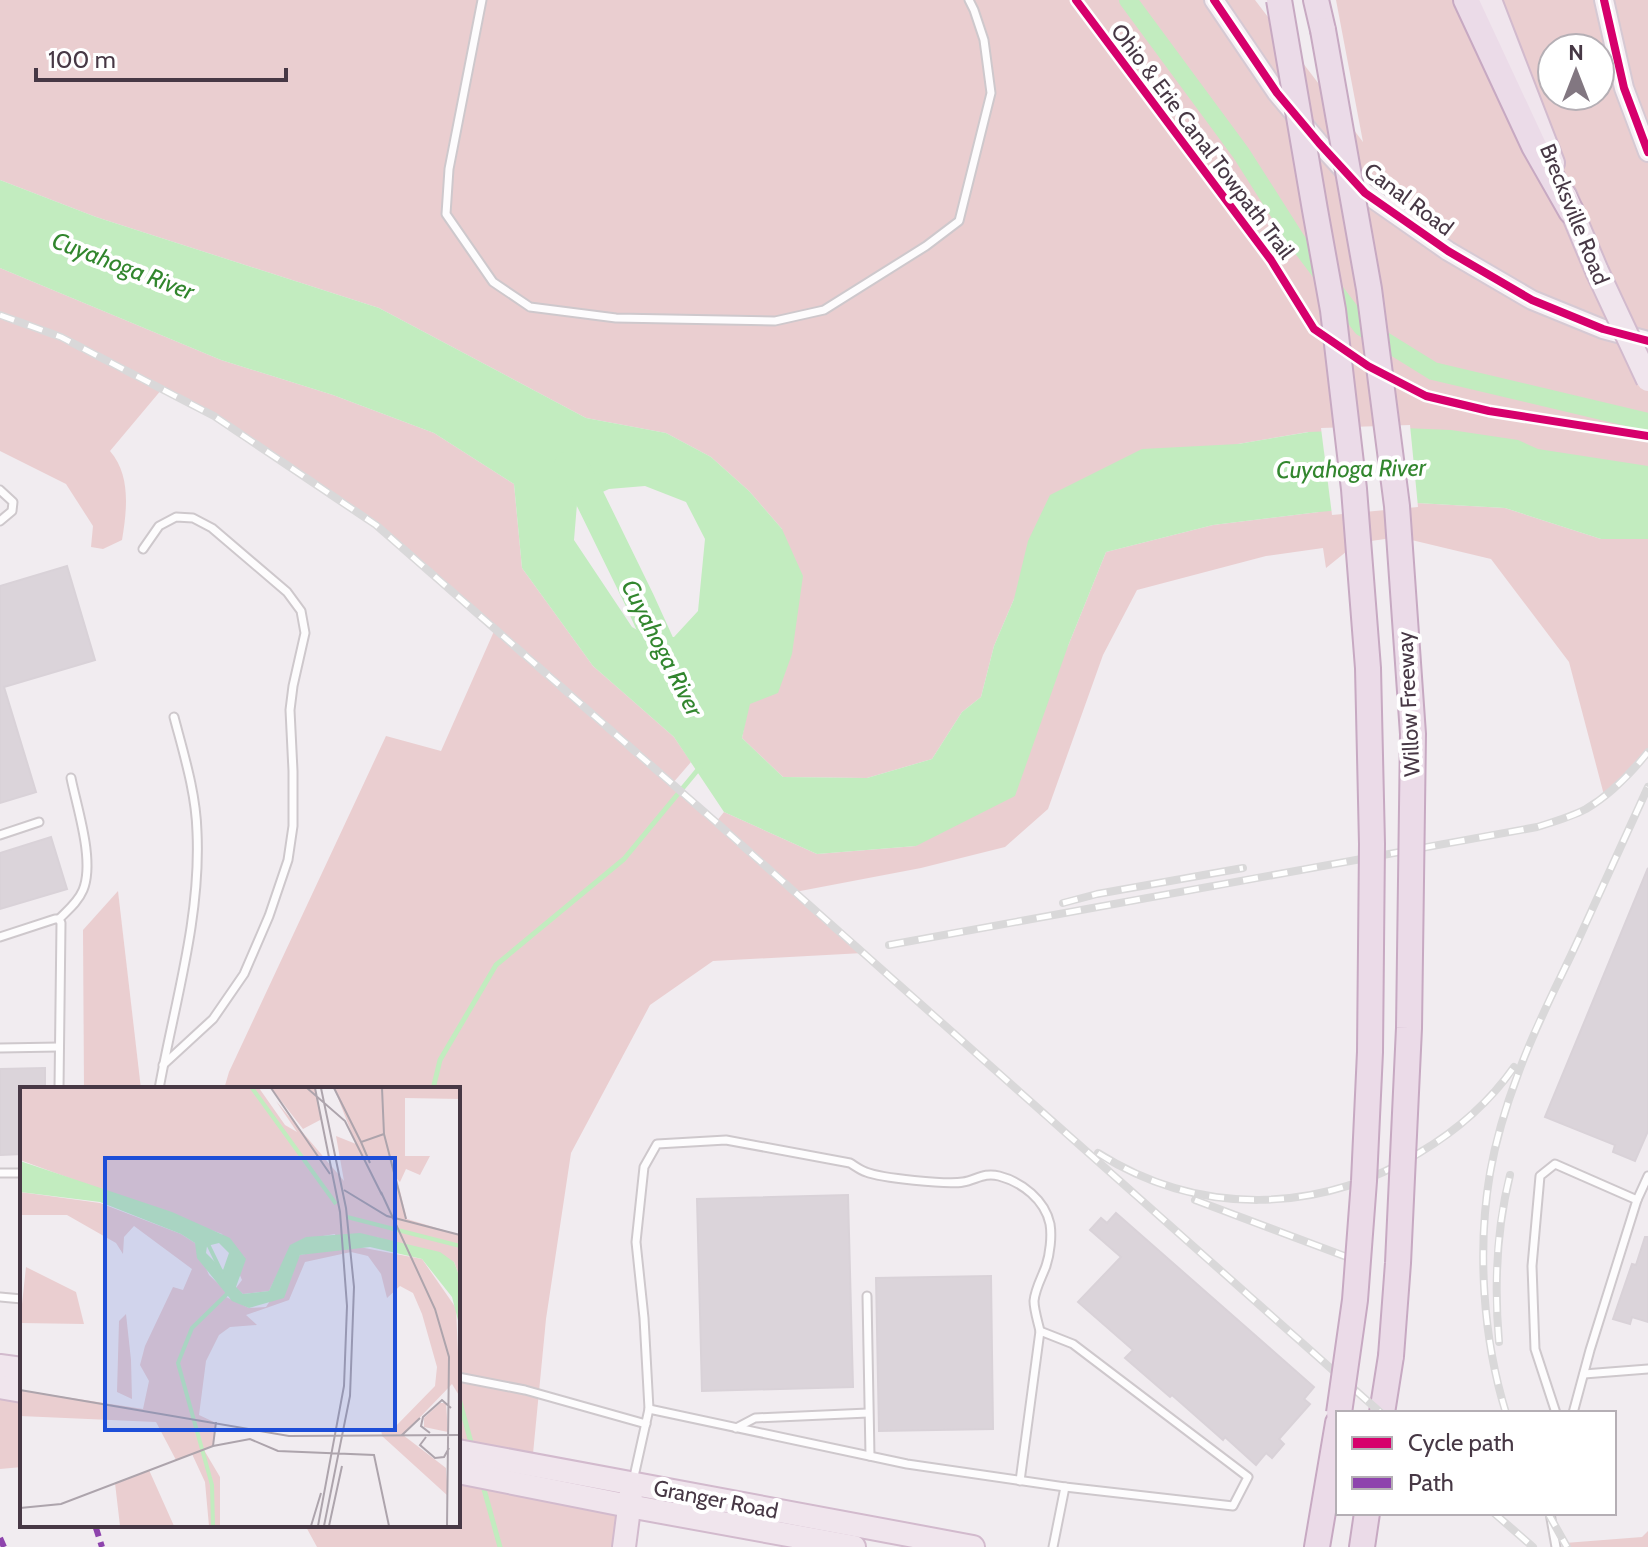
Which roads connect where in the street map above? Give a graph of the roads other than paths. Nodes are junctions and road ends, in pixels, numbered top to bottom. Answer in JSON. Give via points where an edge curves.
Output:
{"nodes":[{"id":1,"x":482,"y":0,"type":"edge"},
{"id":2,"x":969,"y":0,"type":"edge"},
{"id":3,"x":1214,"y":0,"type":"edge"},
{"id":4,"x":1279,"y":0,"type":"edge"},
{"id":5,"x":1316,"y":0,"type":"edge"},
{"id":6,"x":1466,"y":0,"type":"edge"},
{"id":7,"x":1490,"y":0,"type":"edge"},
{"id":8,"x":1604,"y":0,"type":"edge"},
{"id":9,"x":1648,"y":152,"type":"edge"},
{"id":10,"x":1571,"y":211,"type":"junction"},
{"id":11,"x":1648,"y":341,"type":"edge"},
{"id":12,"x":1648,"y":380,"type":"edge"},
{"id":13,"x":0,"y":490,"type":"edge"},
{"id":14,"x":0,"y":521,"type":"edge"},
{"id":15,"x":143,"y":549,"type":"dead end"},
{"id":16,"x":174,"y":717,"type":"dead end"},
{"id":17,"x":71,"y":778,"type":"dead end"},
{"id":18,"x":39,"y":822,"type":"dead end"},
{"id":19,"x":0,"y":835,"type":"edge"},
{"id":20,"x":59,"y":919,"type":"junction"},
{"id":21,"x":0,"y":937,"type":"edge"},
{"id":22,"x":59,"y":1047,"type":"junction"},
{"id":23,"x":0,"y":1048,"type":"edge"},
{"id":24,"x":163,"y":1065,"type":"junction"},
{"id":25,"x":59,"y":1087,"type":"edge"},
{"id":26,"x":159,"y":1087,"type":"edge"},
{"id":27,"x":1648,"y":1176,"type":"edge"},
{"id":28,"x":1637,"y":1200,"type":"junction"},
{"id":29,"x":867,"y":1296,"type":"dead end"},
{"id":30,"x":0,"y":1297,"type":"edge"},
{"id":31,"x":20,"y":1299,"type":"edge"},
{"id":32,"x":1040,"y":1331,"type":"junction"},
{"id":33,"x":0,"y":1366,"type":"edge"},
{"id":34,"x":20,"y":1369,"type":"edge"},
{"id":35,"x":1648,"y":1369,"type":"edge"},
{"id":36,"x":1584,"y":1374,"type":"junction"},
{"id":37,"x":460,"y":1377,"type":"edge"},
{"id":38,"x":0,"y":1387,"type":"edge"},
{"id":39,"x":20,"y":1391,"type":"edge"},
{"id":40,"x":649,"y":1409,"type":"junction"},
{"id":41,"x":1339,"y":1411,"type":"edge"},
{"id":42,"x":1383,"y":1411,"type":"edge"},
{"id":43,"x":1555,"y":1411,"type":"edge"},
{"id":44,"x":1574,"y":1411,"type":"edge"},
{"id":45,"x":868,"y":1413,"type":"junction"},
{"id":46,"x":646,"y":1424,"type":"junction"},
{"id":47,"x":736,"y":1428,"type":"junction"},
{"id":48,"x":1336,"y":1440,"type":"edge"},
{"id":49,"x":460,"y":1451,"type":"edge"},
{"id":50,"x":870,"y":1456,"type":"junction"},
{"id":51,"x":460,"y":1472,"type":"edge"},
{"id":52,"x":1020,"y":1481,"type":"junction"},
{"id":53,"x":633,"y":1483,"type":"junction"},
{"id":54,"x":1065,"y":1487,"type":"junction"},
{"id":55,"x":629,"y":1506,"type":"junction"},
{"id":56,"x":1367,"y":1515,"type":"edge"},
{"id":57,"x":1373,"y":1515,"type":"edge"},
{"id":58,"x":1550,"y":1515,"type":"edge"},
{"id":59,"x":624,"y":1547,"type":"edge"},
{"id":60,"x":854,"y":1547,"type":"edge"},
{"id":61,"x":973,"y":1547,"type":"edge"},
{"id":62,"x":1053,"y":1547,"type":"edge"},
{"id":63,"x":1315,"y":1547,"type":"edge"},
{"id":64,"x":1362,"y":1547,"type":"edge"},
{"id":65,"x":1370,"y":1547,"type":"edge"},
{"id":66,"x":1556,"y":1547,"type":"edge"}],
"edges":[{"from":1,"to":2,"type":"lane","via":[[449,169],[446,214],[493,282],[530,307],[616,318],[775,321],[824,310],[959,221],[991,93],[984,40]]},
{"from":3,"to":11,"type":"street","name":"Canal Road","via":[[1277,93],[1365,193],[1448,251],[1532,300]]},
{"from":4,"to":41,"type":"highway","name":"Willow Freeway","bridge":true,"via":[[1333,310],[1368,668],[1368,1095],[1355,1300]]},
{"from":5,"to":42,"type":"highway","name":"Willow Freeway","bridge":true,"via":[[1369,289],[1397,506],[1413,734],[1409,1028],[1398,1263]]},
{"from":6,"to":10,"type":"highway","via":[[1534,146]]},
{"from":7,"to":10,"type":"main road","name":"Brecksville Road"},
{"from":8,"to":9,"type":"street","via":[[1624,88]]},
{"from":10,"to":12,"type":"main road","name":"Brecksville Road","bridge":true},
{"from":13,"to":14,"type":"lane","via":[[13,502],[12,511]]},
{"from":15,"to":24,"type":"lane","via":[[159,526],[176,517],[203,523],[287,592],[301,611],[305,633],[290,710],[293,826],[288,860],[244,974],[213,1019]]},
{"from":16,"to":24,"type":"lane","via":[[191,782],[198,872]]},
{"from":17,"to":20,"type":"lane","via":[[88,873],[79,900]]},
{"from":18,"to":19,"type":"lane"},
{"from":20,"to":21,"type":"lane"},
{"from":20,"to":22,"type":"lane"},
{"from":22,"to":23,"type":"lane"},
{"from":22,"to":25,"type":"lane"},
{"from":24,"to":26,"type":"lane"},
{"from":27,"to":28,"type":"lane"},
{"from":28,"to":36,"type":"lane"},
{"from":28,"to":43,"type":"lane","via":[[1555,1164],[1540,1176],[1532,1266],[1535,1349]]},
{"from":29,"to":45,"type":"lane"},
{"from":30,"to":31,"type":"lane"},
{"from":32,"to":40,"type":"lane","via":[[1034,1301],[1047,1263],[1050,1224],[1044,1205],[1016,1184],[998,1176],[934,1182],[867,1172],[850,1163],[726,1140],[657,1144],[644,1167],[636,1242]]},
{"from":32,"to":52,"type":"lane"},
{"from":32,"to":54,"type":"lane","via":[[1073,1344],[1248,1477],[1233,1506]]},
{"from":33,"to":34,"type":"main road"},
{"from":35,"to":36,"type":"lane"},
{"from":36,"to":44,"type":"lane"},
{"from":37,"to":46,"type":"lane"},
{"from":38,"to":39,"type":"main road"},
{"from":40,"to":46,"type":"lane"},
{"from":40,"to":47,"type":"lane"},
{"from":45,"to":47,"type":"lane","via":[[755,1418]]},
{"from":45,"to":50,"type":"lane"},
{"from":46,"to":53,"type":"lane"},
{"from":47,"to":50,"type":"lane"},
{"from":48,"to":63,"type":"highway"},
{"from":49,"to":53,"type":"main road","name":"Granger Road"},
{"from":50,"to":52,"type":"lane"},
{"from":51,"to":55,"type":"main road","name":"Granger Road"},
{"from":52,"to":54,"type":"lane"},
{"from":53,"to":55,"type":"main road"},
{"from":53,"to":61,"type":"main road","name":"Granger Road"},
{"from":54,"to":62,"type":"lane"},
{"from":55,"to":59,"type":"main road"},
{"from":55,"to":60,"type":"main road","name":"Granger Road"},
{"from":56,"to":64,"type":"highway"},
{"from":57,"to":65,"type":"highway"},
{"from":58,"to":66,"type":"lane"}]}
